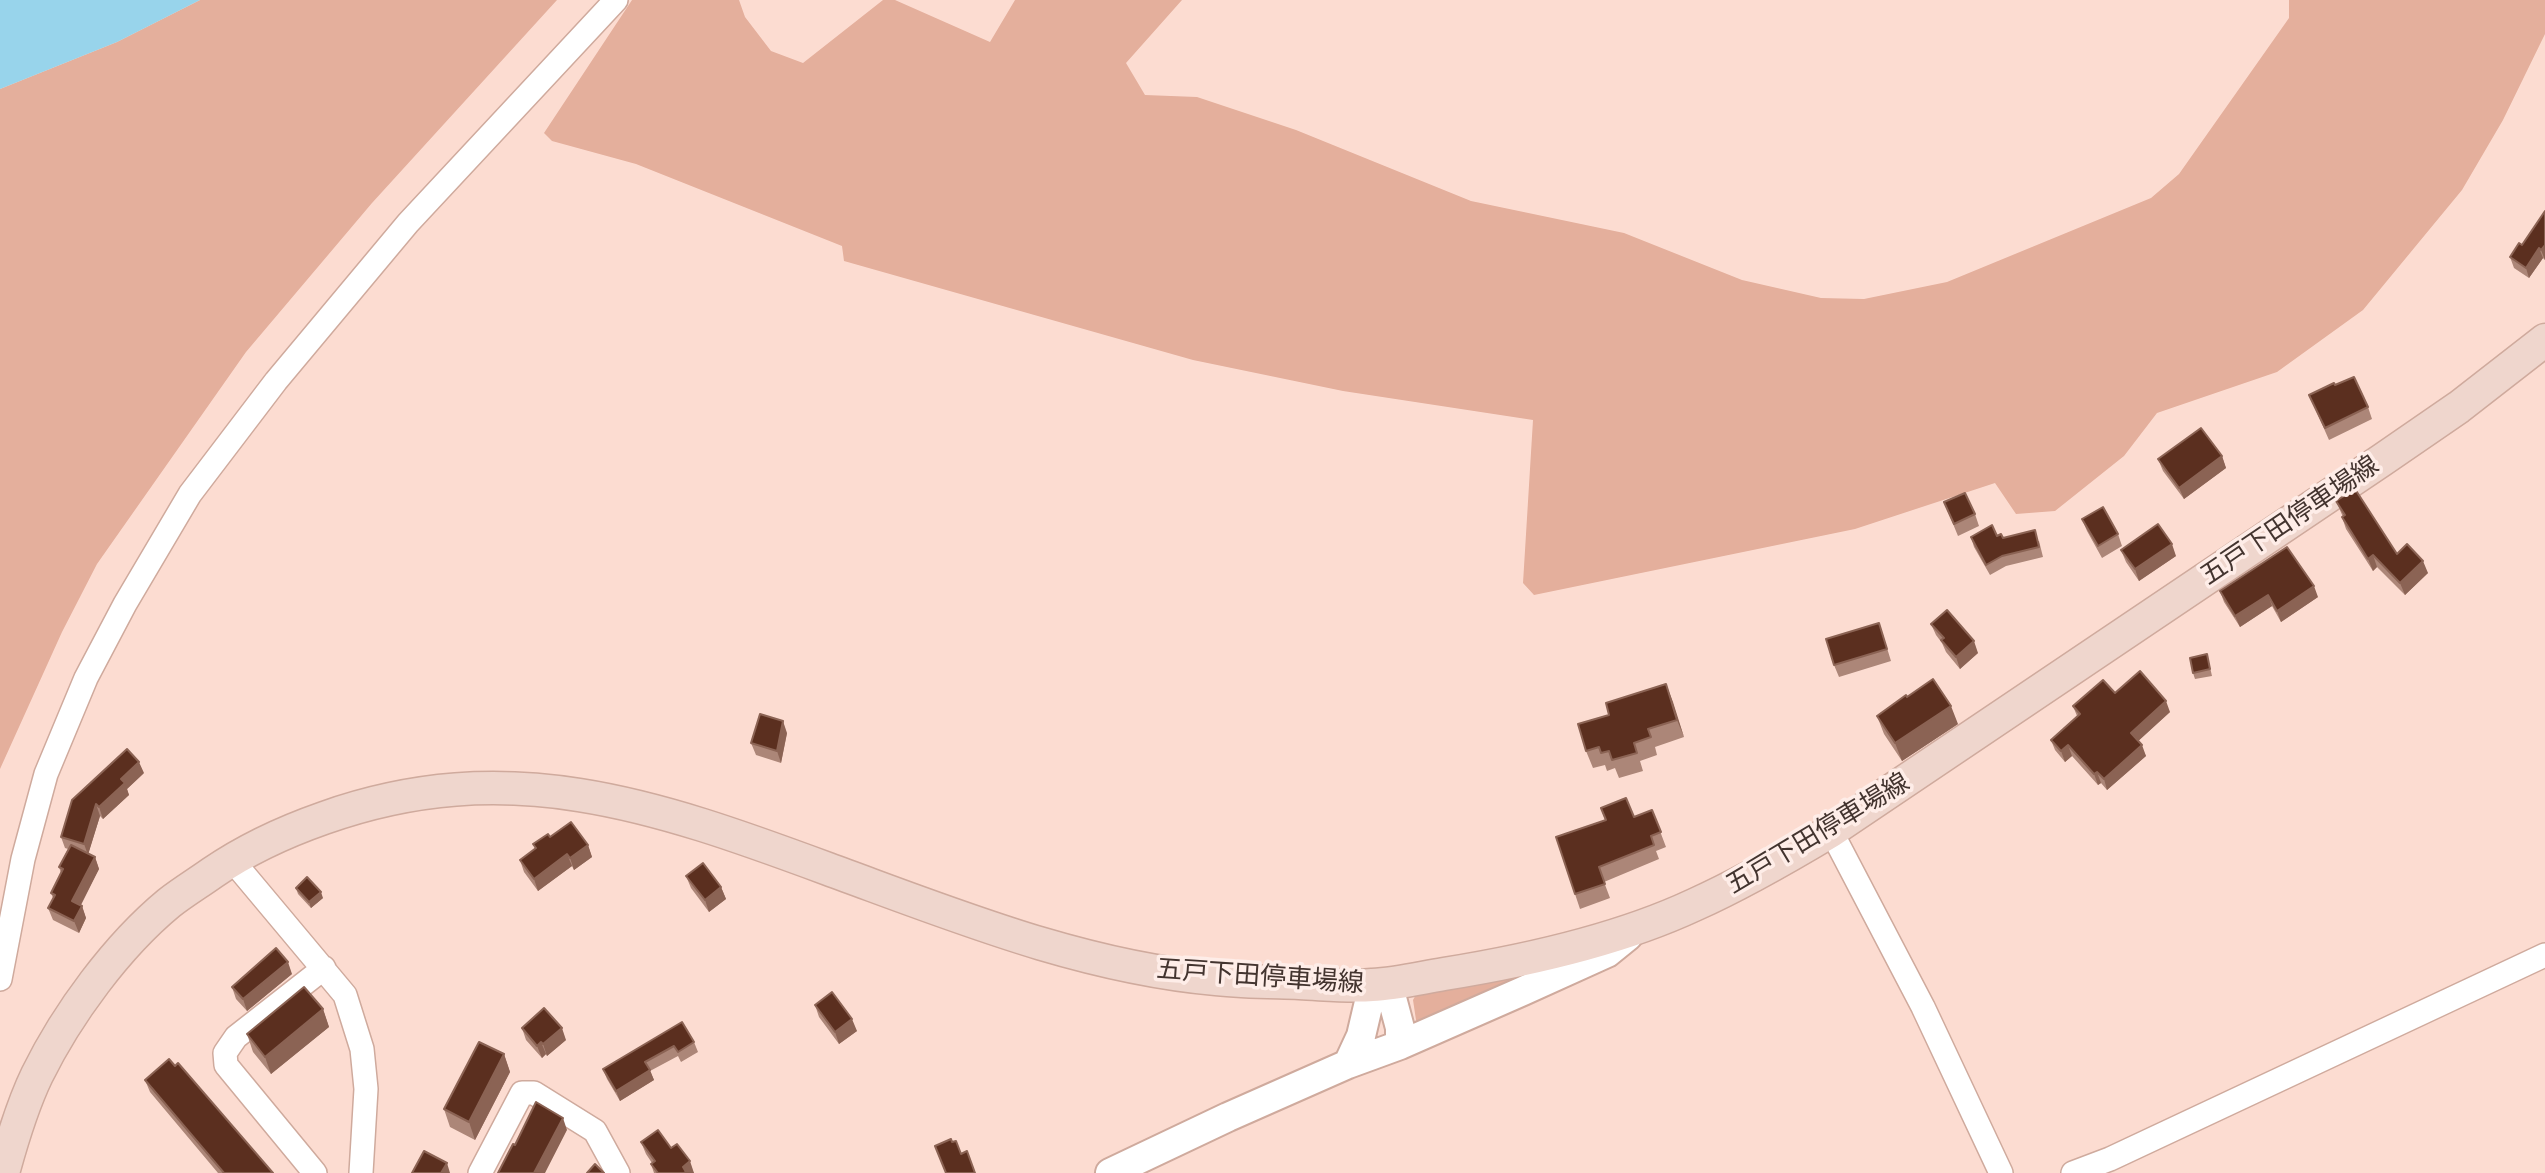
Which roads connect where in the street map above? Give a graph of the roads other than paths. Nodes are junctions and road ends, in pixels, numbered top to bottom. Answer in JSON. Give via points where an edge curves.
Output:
{"nodes":[{"id":1,"x":616,"y":0,"type":"edge"},
{"id":2,"x":2542,"y":349,"type":"edge"},
{"id":3,"x":1831,"y":831,"type":"junction"},
{"id":4,"x":232,"y":860,"type":"junction"},
{"id":5,"x":1643,"y":924,"type":"junction"},
{"id":6,"x":2545,"y":955,"type":"edge"},
{"id":7,"x":324,"y":968,"type":"junction"},
{"id":8,"x":0,"y":979,"type":"edge"},
{"id":9,"x":1380,"y":984,"type":"junction"},
{"id":10,"x":1400,"y":1045,"type":"junction"},
{"id":11,"x":1348,"y":1064,"type":"junction"},
{"id":12,"x":3,"y":1173,"type":"edge"},
{"id":13,"x":315,"y":1173,"type":"edge"},
{"id":14,"x":360,"y":1173,"type":"edge"},
{"id":15,"x":480,"y":1173,"type":"edge"},
{"id":16,"x":618,"y":1173,"type":"edge"},
{"id":17,"x":1110,"y":1173,"type":"edge"},
{"id":18,"x":2001,"y":1173,"type":"edge"},
{"id":19,"x":2073,"y":1173,"type":"edge"}],
"edges":[{"from":1,"to":8,"type":"street","via":[[408,223],[276,381],[190,494],[86,678],[46,774],[23,859]]},
{"from":2,"to":3,"type":"main road","name":"五戸下田停車場線"},
{"from":3,"to":5,"type":"main road","name":"五戸下田停車場線","via":[[1690,907]]},
{"from":3,"to":18,"type":"street","via":[[1923,1007]]},
{"from":4,"to":7,"type":"street"},
{"from":4,"to":9,"type":"main road","name":"五戸下田停車場線","via":[[291,830],[360,805],[426,791],[553,790],[643,807],[718,828],[1032,942],[1131,967],[1214,979]]},
{"from":4,"to":12,"type":"main road","name":"五戸下田停車場線","via":[[169,903],[98,979],[38,1075]]},
{"from":5,"to":9,"type":"main road","name":"五戸下田停車場線","via":[[1505,964]]},
{"from":5,"to":10,"type":"street","via":[[1606,953]]},
{"from":6,"to":19,"type":"street"},
{"from":7,"to":13,"type":"street","via":[[236,1037],[225,1053],[226,1065]]},
{"from":7,"to":14,"type":"street","via":[[345,995],[362,1049],[366,1089]]},
{"from":9,"to":10,"type":"street","via":[[1400,1028]]},
{"from":9,"to":11,"type":"street"},
{"from":10,"to":11,"type":"street"},
{"from":11,"to":17,"type":"street"},
{"from":15,"to":16,"type":"street","via":[[522,1093],[534,1093],[595,1131]]}]}
